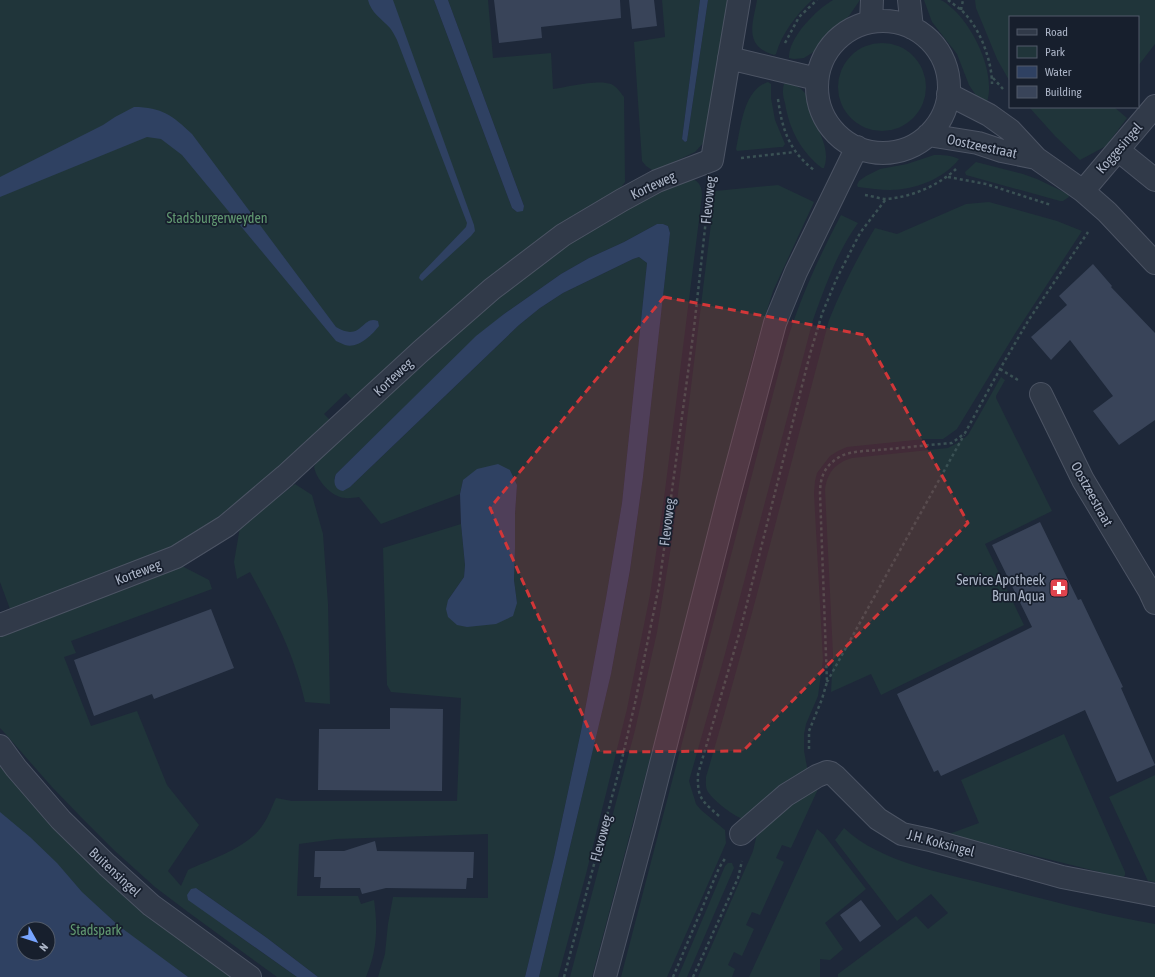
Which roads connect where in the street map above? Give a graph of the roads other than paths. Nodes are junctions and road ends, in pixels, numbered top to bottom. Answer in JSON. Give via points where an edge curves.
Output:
{"nodes":[{"id":1,"x":739,"y":0,"type":"edge"},
{"id":2,"x":872,"y":0,"type":"edge"},
{"id":3,"x":909,"y":0,"type":"edge"},
{"id":4,"x":871,"y":22,"type":"junction"},
{"id":5,"x":912,"y":28,"type":"junction"},
{"id":6,"x":729,"y":58,"type":"junction"},
{"id":7,"x":818,"y":79,"type":"junction"},
{"id":8,"x":948,"y":94,"type":"junction"},
{"id":9,"x":1155,"y":106,"type":"edge"},
{"id":10,"x":928,"y":135,"type":"junction"},
{"id":11,"x":857,"y":147,"type":"junction"},
{"id":12,"x":1118,"y":150,"type":"junction"},
{"id":13,"x":1036,"y":158,"type":"junction"},
{"id":14,"x":712,"y":160,"type":"joint"},
{"id":15,"x":1155,"y":180,"type":"edge"},
{"id":16,"x":1082,"y":191,"type":"junction"},
{"id":17,"x":1155,"y":263,"type":"edge"},
{"id":18,"x":1041,"y":394,"type":"dead end"},
{"id":19,"x":1153,"y":594,"type":"edge"},
{"id":20,"x":0,"y":625,"type":"edge"},
{"id":21,"x":0,"y":746,"type":"edge"},
{"id":22,"x":741,"y":834,"type":"road end"},
{"id":23,"x":1155,"y":895,"type":"edge"},
{"id":24,"x":250,"y":977,"type":"edge"},
{"id":25,"x":604,"y":977,"type":"edge"}],
"edges":[{"from":1,"to":6,"type":"street","name":"Flevoweg"},
{"from":2,"to":4,"type":"street"},
{"from":3,"to":5,"type":"street"},
{"from":4,"to":5,"type":"street","via":[[899,23]]},
{"from":4,"to":7,"type":"street","via":[[855,27],[840,36],[829,48],[821,63]]},
{"from":5,"to":8,"type":"street","via":[[926,37],[944,62]]},
{"from":6,"to":7,"type":"street"},
{"from":6,"to":14,"type":"street","name":"Flevoweg"},
{"from":7,"to":11,"type":"street","via":[[817,95],[829,125],[839,137]]},
{"from":8,"to":10,"type":"street","via":[[945,109]]},
{"from":8,"to":13,"type":"street","name":"Oostzeestraat","via":[[989,115],[1010,130]]},
{"from":9,"to":12,"type":"street","name":"Koggesingel"},
{"from":10,"to":11,"type":"street","via":[[900,150],[868,151]]},
{"from":10,"to":13,"type":"street","name":"Oostzeestraat","via":[[978,143]]},
{"from":11,"to":25,"type":"street","via":[[796,272],[775,323]]},
{"from":12,"to":15,"type":"street"},
{"from":12,"to":16,"type":"street","name":"Koggesingel"},
{"from":13,"to":16,"type":"street","name":"Oostzeestraat"},
{"from":14,"to":20,"type":"street","name":"Korteweg","via":[[657,181],[557,239],[492,289],[286,476],[226,526],[176,557]]},
{"from":16,"to":17,"type":"street","name":"Oostzeestraat","via":[[1107,212]]},
{"from":18,"to":19,"type":"street","name":"Oostzeestraat","via":[[1082,480]]},
{"from":21,"to":24,"type":"street","name":"Buitensingel","via":[[61,820],[107,865],[151,905]]},
{"from":22,"to":23,"type":"street","name":"J.H. Koksingel","via":[[786,795],[826,772],[831,773],[878,820],[902,834],[1062,877]]}]}
